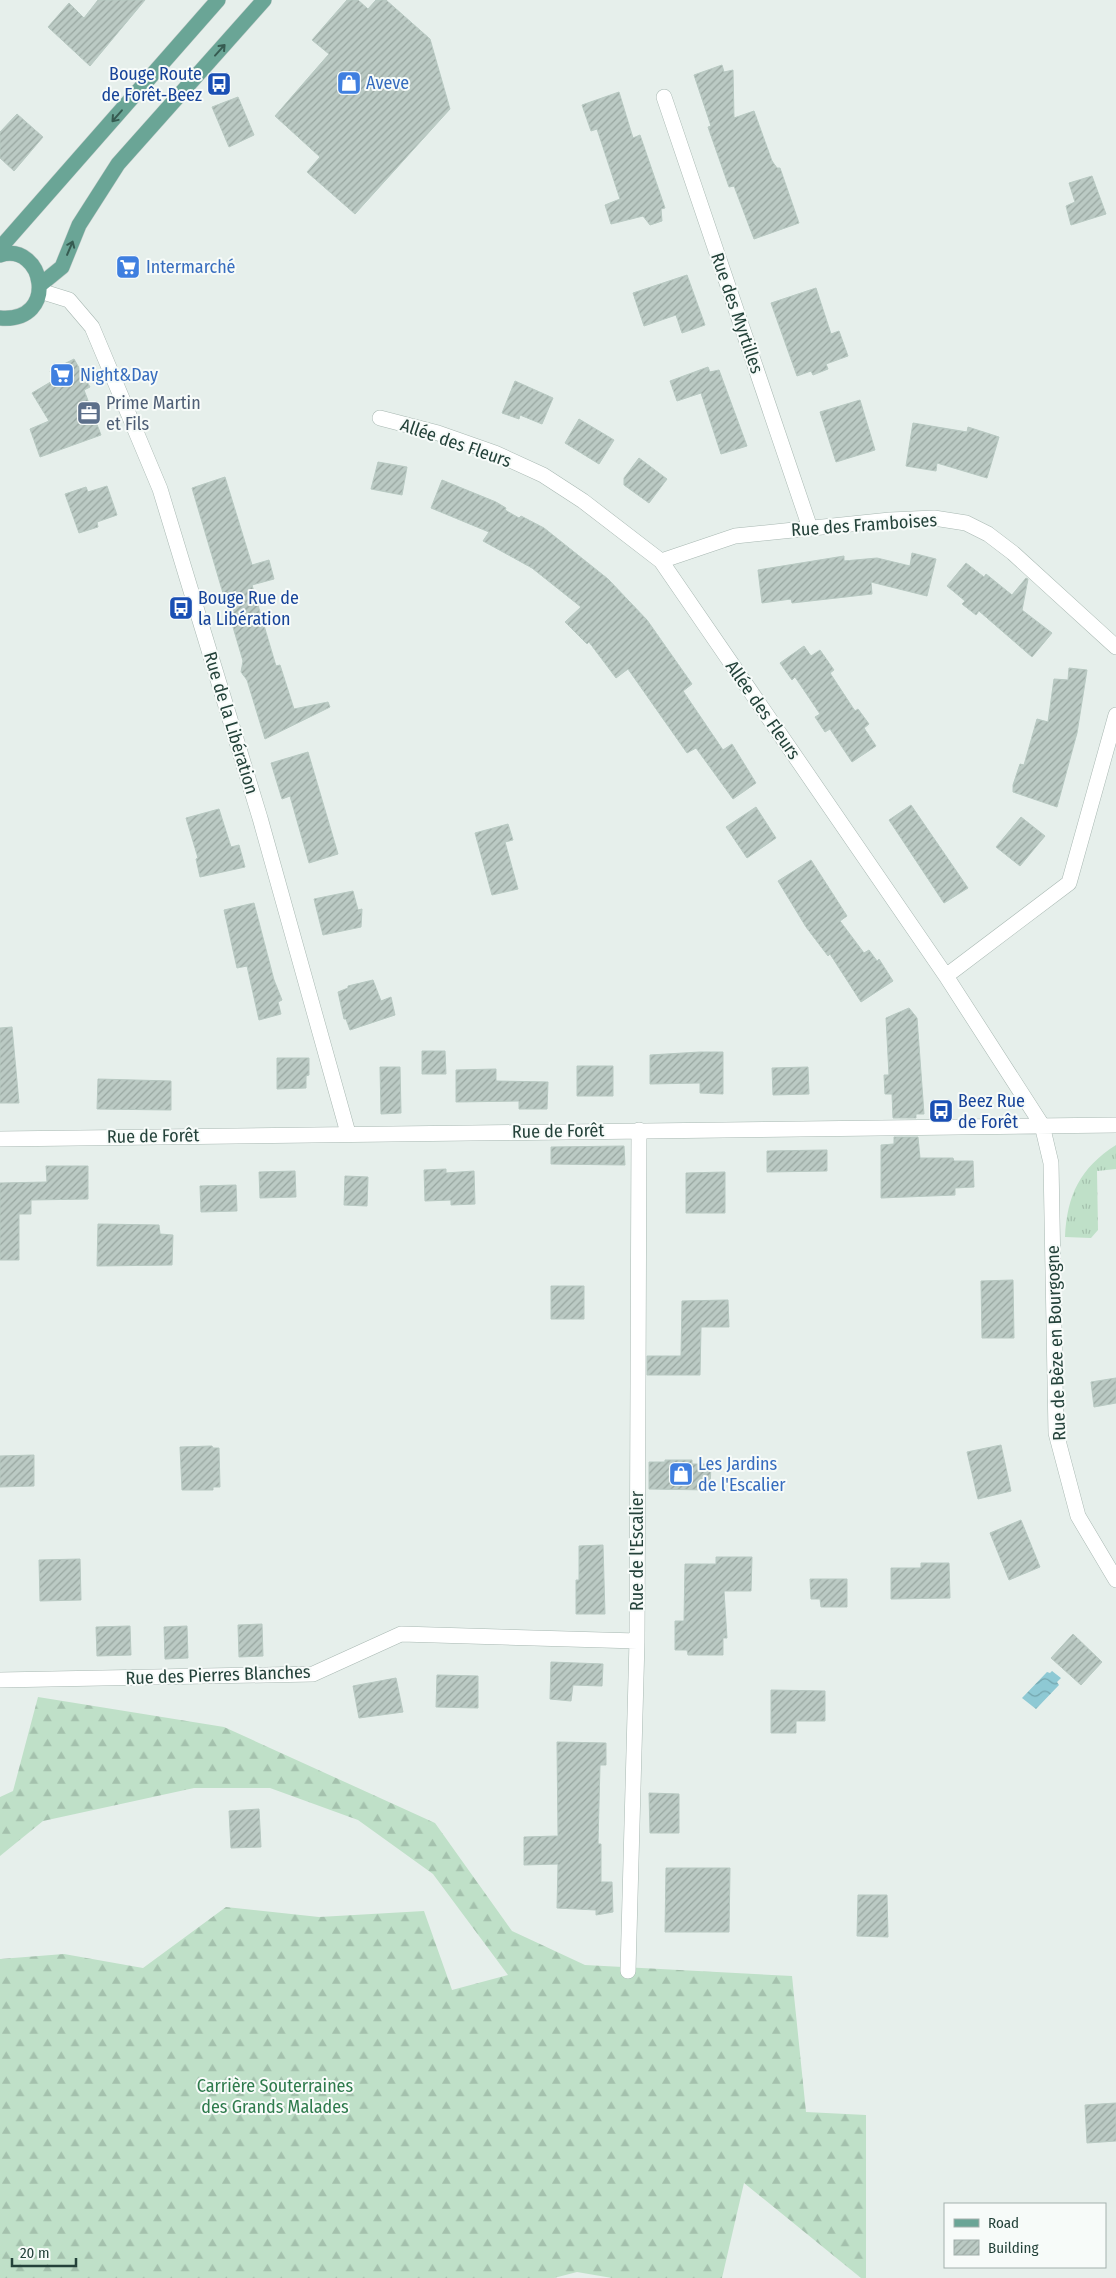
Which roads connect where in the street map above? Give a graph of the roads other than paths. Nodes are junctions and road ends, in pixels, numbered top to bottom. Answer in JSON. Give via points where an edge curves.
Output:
{"nodes":[{"id":1,"x":218,"y":0,"type":"edge"},
{"id":2,"x":264,"y":0,"type":"edge"},
{"id":3,"x":664,"y":97,"type":"dead end"},
{"id":4,"x":0,"y":248,"type":"edge"},
{"id":5,"x":0,"y":255,"type":"edge"},
{"id":6,"x":40,"y":288,"type":"junction"},
{"id":7,"x":3,"y":322,"type":"edge"},
{"id":8,"x":380,"y":418,"type":"dead end"},
{"id":9,"x":810,"y":528,"type":"junction"},
{"id":10,"x":661,"y":561,"type":"junction"},
{"id":11,"x":1116,"y":647,"type":"edge"},
{"id":12,"x":1116,"y":715,"type":"edge"},
{"id":13,"x":946,"y":976,"type":"junction"},
{"id":14,"x":1042,"y":1125,"type":"junction"},
{"id":15,"x":1116,"y":1125,"type":"edge"},
{"id":16,"x":638,"y":1130,"type":"junction"},
{"id":17,"x":348,"y":1133,"type":"junction"},
{"id":18,"x":0,"y":1139,"type":"edge"},
{"id":19,"x":1116,"y":1580,"type":"edge"},
{"id":20,"x":637,"y":1641,"type":"junction"},
{"id":21,"x":0,"y":1680,"type":"edge"},
{"id":22,"x":628,"y":1971,"type":"dead end"}],
"edges":[{"from":1,"to":4,"type":"main road","one_way":true},
{"from":6,"to":2,"type":"main road","one_way":true,"via":[[62,267],[79,225],[118,164]]},
{"from":3,"to":9,"type":"street","name":"Rue des Myrtilles"},
{"from":5,"to":6,"type":"main road","via":[[17,256],[29,262],[37,272]]},
{"from":6,"to":7,"type":"main road","via":[[37,302],[30,310]]},
{"from":6,"to":17,"type":"street","name":"Rue de la Libération","via":[[70,300],[92,327],[160,489],[260,818]]},
{"from":8,"to":10,"type":"street","name":"Allée des Fleurs","via":[[438,433],[495,453],[543,475],[583,501]]},
{"from":9,"to":10,"type":"street","name":"Rue des Framboises","via":[[735,536]]},
{"from":9,"to":11,"type":"street","name":"Rue des Framboises","via":[[934,518],[966,523],[988,534],[1013,553]]},
{"from":10,"to":13,"type":"street","name":"Allée des Fleurs"},
{"from":12,"to":13,"type":"street","via":[[1069,883]]},
{"from":13,"to":14,"type":"street","name":"Allée des Fleurs"},
{"from":14,"to":15,"type":"street","name":"Rue de Forêt"},
{"from":14,"to":16,"type":"street","name":"Rue de Forêt"},
{"from":14,"to":19,"type":"street","name":"Rue de Bèze en Bourgogne","via":[[1051,1163],[1056,1433],[1078,1516]]},
{"from":16,"to":17,"type":"street","name":"Rue de Forêt"},
{"from":16,"to":20,"type":"street","name":"Rue de l'Escalier"},
{"from":17,"to":18,"type":"street","name":"Rue de Forêt"},
{"from":20,"to":21,"type":"street","name":"Rue des Pierres Blanches","via":[[401,1634],[313,1674]]},
{"from":20,"to":22,"type":"street","name":"Rue de l'Escalier"}]}
